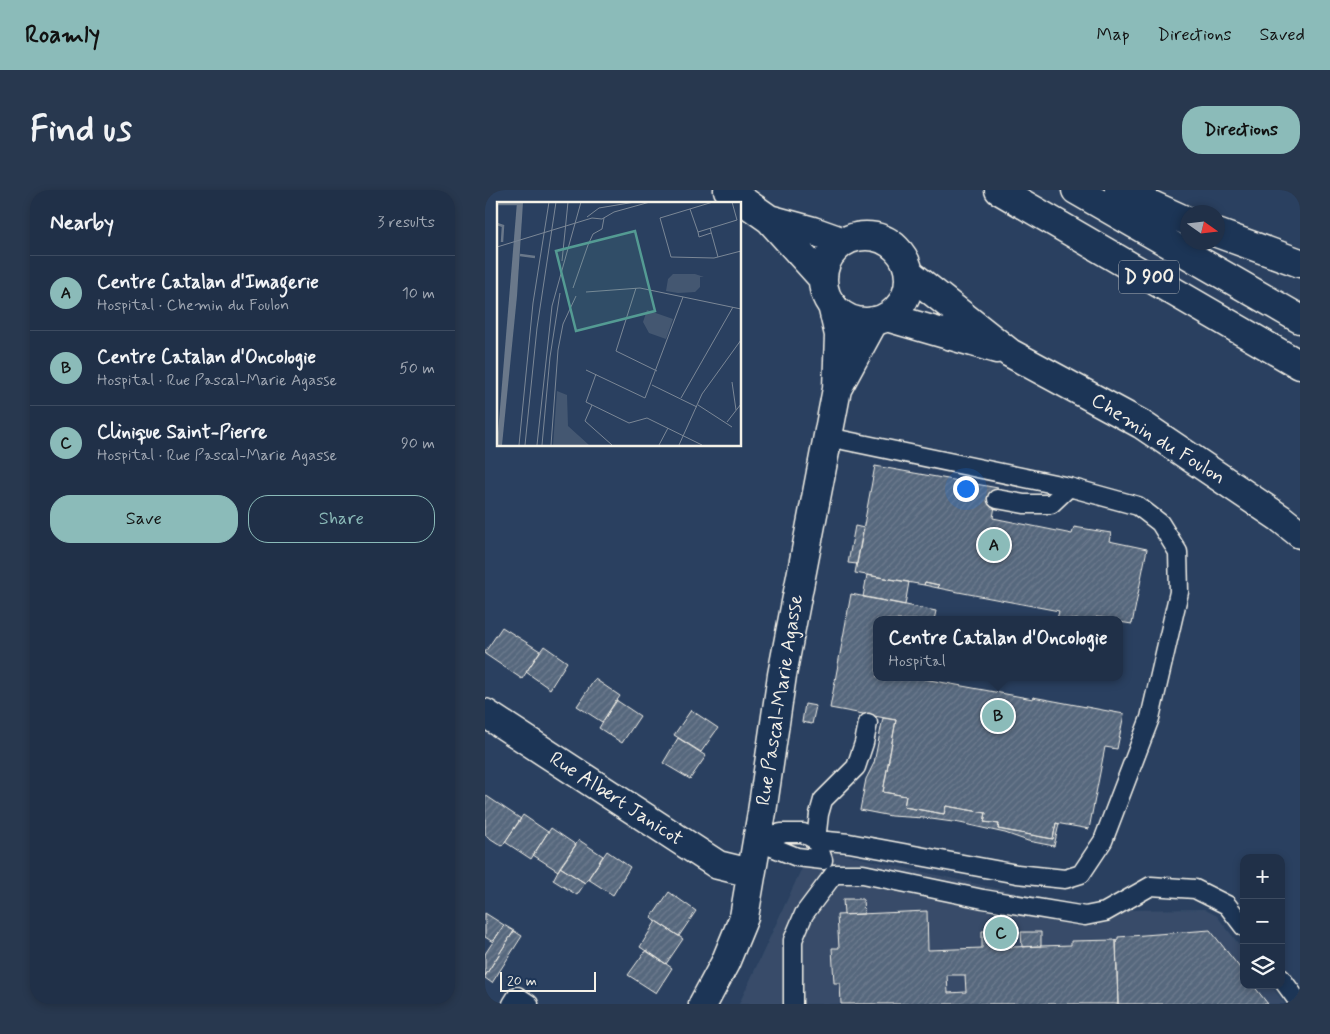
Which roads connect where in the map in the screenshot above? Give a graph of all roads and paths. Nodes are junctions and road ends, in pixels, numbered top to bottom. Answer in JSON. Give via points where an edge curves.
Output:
{"nodes":[{"id":1,"x":728,"y":190,"type":"edge"},
{"id":2,"x":999,"y":190,"type":"edge"},
{"id":3,"x":1076,"y":190,"type":"edge"},
{"id":4,"x":1119,"y":190,"type":"edge"},
{"id":5,"x":1180,"y":218,"type":"edge"},
{"id":6,"x":769,"y":219,"type":"junction"},
{"id":7,"x":1225,"y":236,"type":"edge"},
{"id":8,"x":844,"y":242,"type":"junction"},
{"id":9,"x":1300,"y":263,"type":"edge"},
{"id":10,"x":909,"y":273,"type":"junction"},
{"id":11,"x":823,"y":279,"type":"junction"},
{"id":12,"x":832,"y":305,"type":"junction"},
{"id":13,"x":880,"y":319,"type":"junction"},
{"id":14,"x":1300,"y":319,"type":"edge"},
{"id":15,"x":1010,"y":353,"type":"junction"},
{"id":16,"x":1300,"y":365,"type":"edge"},
{"id":17,"x":837,"y":388,"type":"junction"},
{"id":18,"x":828,"y":437,"type":"junction"},
{"id":19,"x":1069,"y":487,"type":"junction"},
{"id":20,"x":997,"y":499,"type":"dead end"},
{"id":21,"x":1300,"y":534,"type":"edge"},
{"id":22,"x":485,"y":713,"type":"edge"},
{"id":23,"x":868,"y":723,"type":"dead end"},
{"id":24,"x":816,"y":840,"type":"junction"},
{"id":25,"x":757,"y":842,"type":"junction"},
{"id":26,"x":823,"y":860,"type":"junction"},
{"id":27,"x":751,"y":873,"type":"junction"},
{"id":28,"x":834,"y":874,"type":"junction"},
{"id":29,"x":1240,"y":923,"type":"edge"},
{"id":30,"x":1285,"y":983,"type":"edge"},
{"id":31,"x":512,"y":1004,"type":"edge"},
{"id":32,"x":529,"y":1004,"type":"edge"},
{"id":33,"x":703,"y":1004,"type":"edge"},
{"id":34,"x":793,"y":1004,"type":"edge"},
{"id":35,"x":1300,"y":1004,"type":"edge"}],
"edges":[{"from":1,"to":6,"type":"main road"},
{"from":2,"to":16,"type":"main road","number":"D 900"},
{"from":3,"to":14,"type":"main road","number":"D 900"},
{"from":4,"to":5,"type":"main road"},
{"from":6,"to":8,"type":"main road"},
{"from":6,"to":11,"type":"main road"},
{"from":7,"to":9,"type":"main road"},
{"from":8,"to":10,"type":"main road","via":[[871,236],[885,240],[905,259]]},
{"from":8,"to":11,"type":"main road","via":[[826,264]]},
{"from":10,"to":13,"type":"main road","via":[[905,298],[897,309]]},
{"from":10,"to":15,"type":"main road","name":"Chemin du Foulon"},
{"from":11,"to":12,"type":"main road"},
{"from":12,"to":13,"type":"main road","via":[[851,319],[862,322]]},
{"from":12,"to":17,"type":"main road","name":"Rue Pascal-Marie Agasse","via":[[839,336]]},
{"from":13,"to":15,"type":"main road","name":"Chemin du Foulon"},
{"from":13,"to":17,"type":"main road","name":"Rue Pascal-Marie Agasse"},
{"from":15,"to":21,"type":"main road","name":"Chemin du Foulon","via":[[1141,424]]},
{"from":17,"to":18,"type":"main road","name":"Rue Pascal-Marie Agasse"},
{"from":18,"to":19,"type":"lane"},
{"from":18,"to":25,"type":"main road","name":"Rue Pascal-Marie Agasse","via":[[782,675]]},
{"from":19,"to":20,"type":"lane","via":[[1051,504]]},
{"from":19,"to":24,"type":"lane","via":[[1138,506],[1160,523],[1178,552],[1179,592],[1150,718],[1103,841],[1081,874],[1065,879],[1017,874],[849,842]]},
{"from":22,"to":27,"type":"main road","name":"Rue Albert Janicot","via":[[718,865]]},
{"from":23,"to":24,"type":"lane","via":[[855,766],[823,800]]},
{"from":24,"to":25,"type":"lane","via":[[803,833],[781,833]]},
{"from":24,"to":26,"type":"lane"},
{"from":25,"to":26,"type":"lane","via":[[797,857]]},
{"from":25,"to":27,"type":"main road","name":"Rue Pascal-Marie Agasse"},
{"from":26,"to":28,"type":"lane"},
{"from":27,"to":33,"type":"main road","name":"Rue Pascal-Marie Agasse","via":[[744,917]]},
{"from":28,"to":29,"type":"lane","via":[[863,874],[1085,916],[1105,912],[1151,886],[1195,889],[1227,905]]},
{"from":28,"to":34,"type":"lane","via":[[805,914],[793,940]]},
{"from":30,"to":35,"type":"lane"},
{"from":31,"to":32,"type":"lane","via":[[517,996]]}]}
